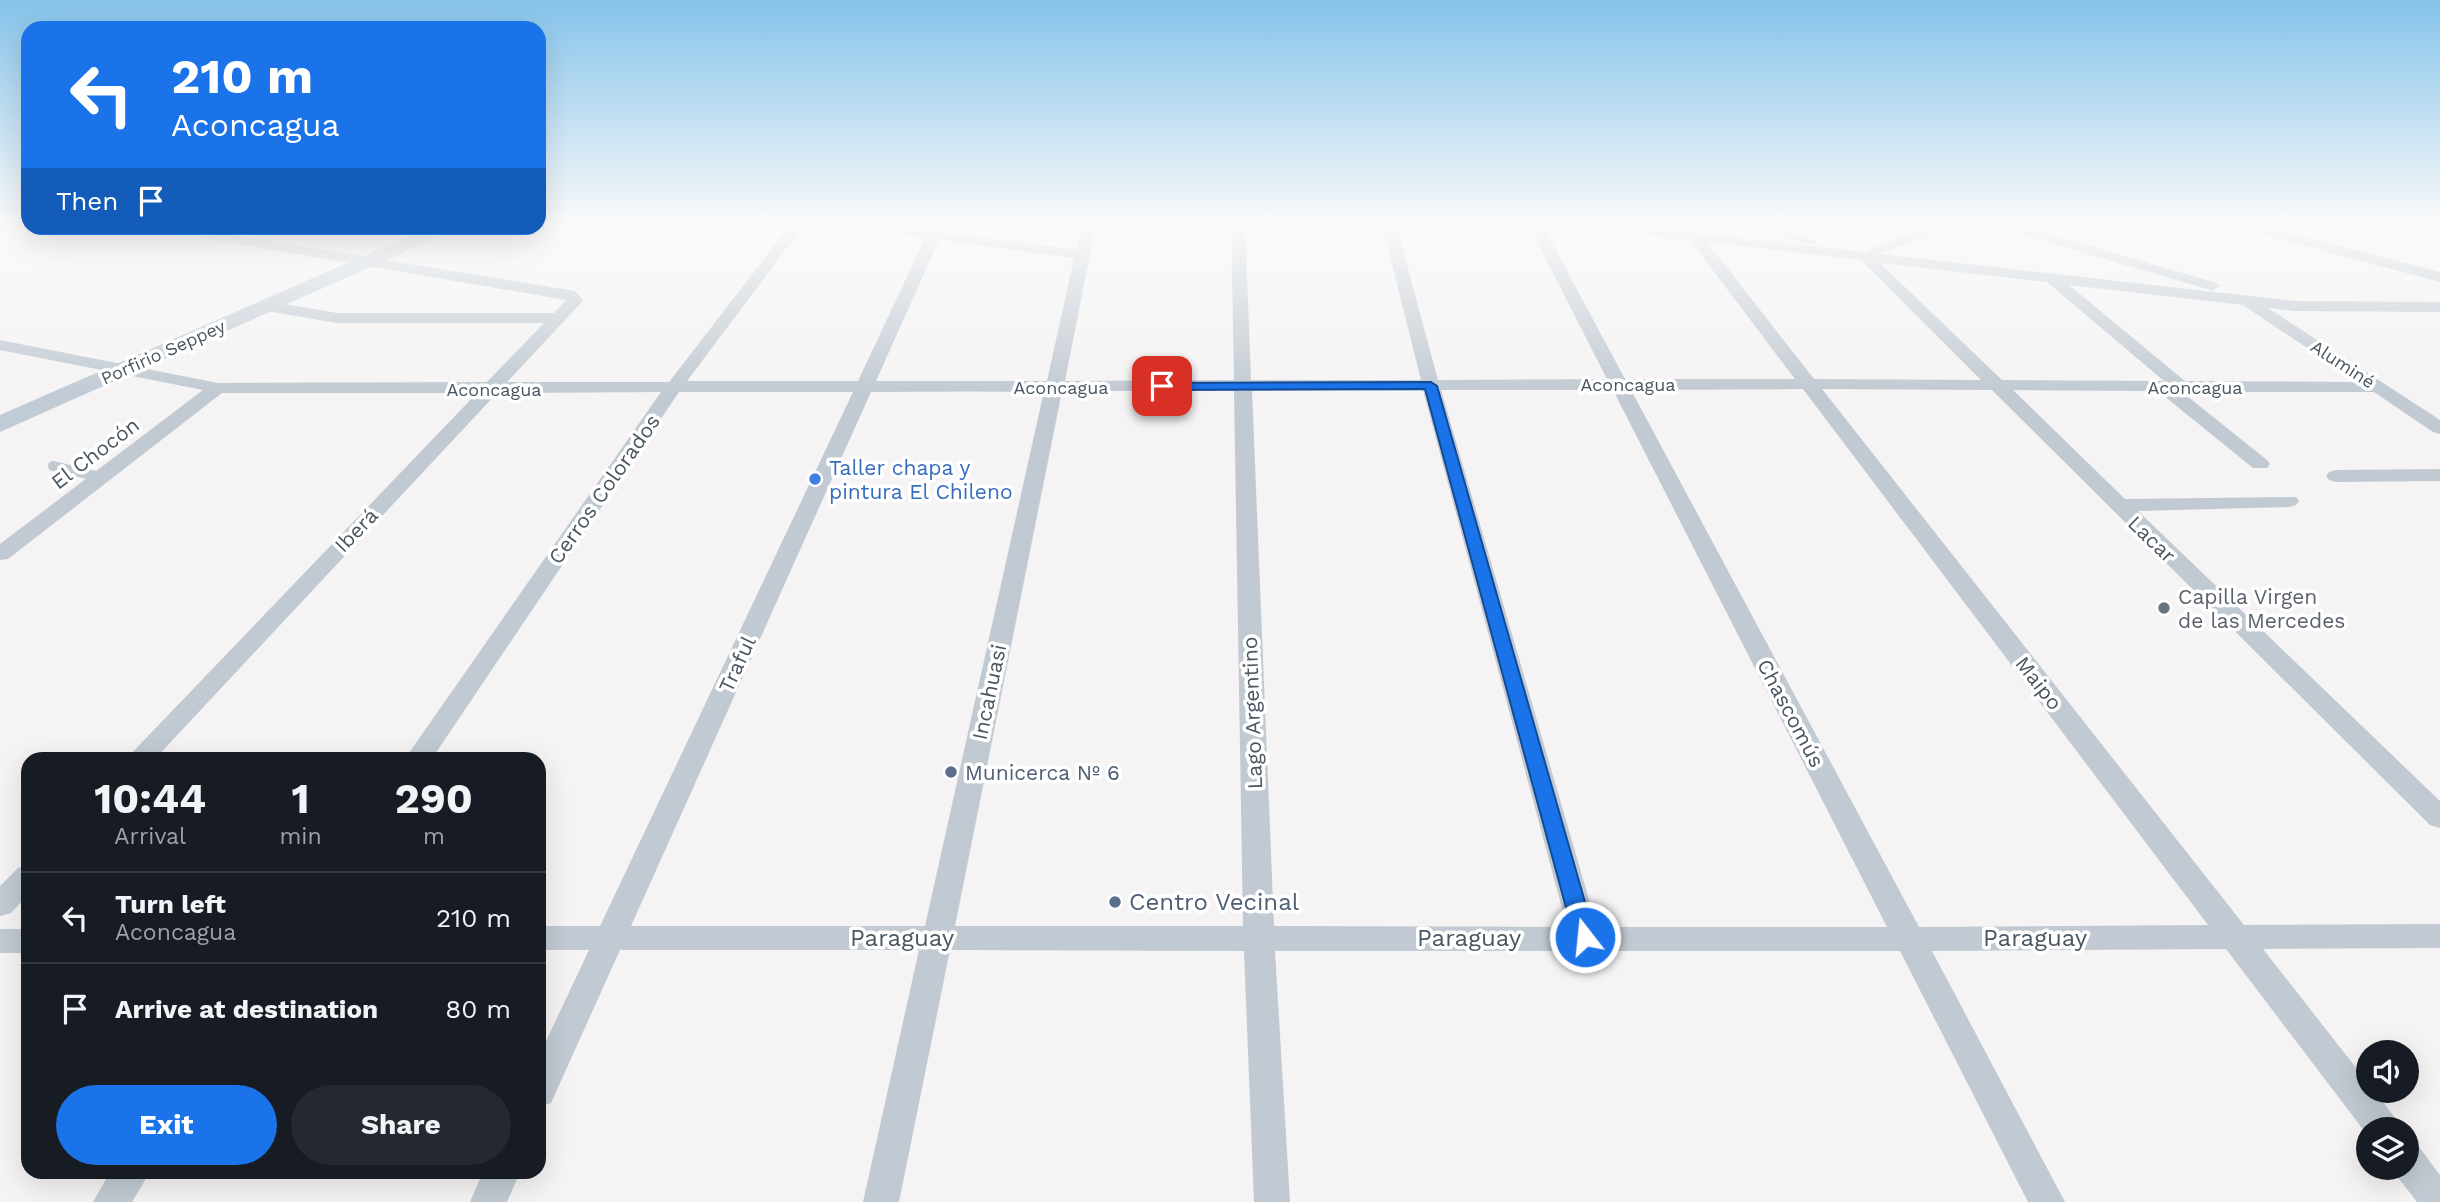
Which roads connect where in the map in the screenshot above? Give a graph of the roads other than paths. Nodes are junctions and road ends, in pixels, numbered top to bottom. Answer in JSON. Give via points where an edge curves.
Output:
{"nodes":[{"id":1,"x":323,"y":280,"type":"edge"},
{"id":2,"x":487,"y":280,"type":"edge"},
{"id":3,"x":755,"y":280,"type":"edge"},
{"id":4,"x":913,"y":280,"type":"edge"},
{"id":5,"x":1077,"y":280,"type":"edge"},
{"id":6,"x":1239,"y":280,"type":"edge"},
{"id":7,"x":1404,"y":280,"type":"edge"},
{"id":8,"x":1565,"y":280,"type":"edge"},
{"id":9,"x":1728,"y":280,"type":"edge"},
{"id":10,"x":1890,"y":280,"type":"edge"},
{"id":11,"x":2054,"y":280,"type":"edge"},
{"id":12,"x":2063,"y":280,"type":"edge"},
{"id":13,"x":2193,"y":280,"type":"edge"},
{"id":14,"x":575,"y":300,"type":"joint"},
{"id":15,"x":2247,"y":301,"type":"junction"},
{"id":16,"x":265,"y":306,"type":"junction"},
{"id":17,"x":2440,"y":307,"type":"edge"},
{"id":18,"x":557,"y":318,"type":"junction"},
{"id":19,"x":0,"y":345,"type":"edge"},
{"id":20,"x":121,"y":370,"type":"junction"},
{"id":21,"x":1620,"y":384,"type":"junction"},
{"id":22,"x":1808,"y":384,"type":"junction"},
{"id":23,"x":1993,"y":384,"type":"junction"},
{"id":24,"x":1242,"y":386,"type":"junction"},
{"id":25,"x":1431,"y":386,"type":"junction"},
{"id":26,"x":674,"y":387,"type":"junction"},
{"id":27,"x":864,"y":387,"type":"junction"},
{"id":28,"x":1054,"y":387,"type":"junction"},
{"id":29,"x":2173,"y":387,"type":"junction"},
{"id":30,"x":2377,"y":387,"type":"junction"},
{"id":31,"x":218,"y":388,"type":"junction"},
{"id":32,"x":490,"y":389,"type":"junction"},
{"id":33,"x":0,"y":424,"type":"edge"},
{"id":34,"x":2440,"y":428,"type":"edge"},
{"id":35,"x":2260,"y":464,"type":"dead end"},
{"id":36,"x":53,"y":466,"type":"dead end"},
{"id":37,"x":2440,"y":475,"type":"edge"},
{"id":38,"x":2336,"y":476,"type":"dead end"},
{"id":39,"x":100,"y":477,"type":"junction"},
{"id":40,"x":2289,"y":501,"type":"dead end"},
{"id":41,"x":2118,"y":505,"type":"junction"},
{"id":42,"x":0,"y":554,"type":"edge"},
{"id":43,"x":146,"y":752,"type":"edge"},
{"id":44,"x":423,"y":752,"type":"edge"},
{"id":45,"x":2440,"y":818,"type":"edge"},
{"id":46,"x":21,"y":883,"type":"edge"},
{"id":47,"x":0,"y":905,"type":"edge"},
{"id":48,"x":2235,"y":936,"type":"junction"},
{"id":49,"x":2440,"y":936,"type":"edge"},
{"id":50,"x":1585,"y":937,"type":"junction"},
{"id":51,"x":546,"y":938,"type":"edge"},
{"id":52,"x":610,"y":938,"type":"junction"},
{"id":53,"x":936,"y":938,"type":"junction"},
{"id":54,"x":1259,"y":939,"type":"junction"},
{"id":55,"x":1909,"y":939,"type":"junction"},
{"id":56,"x":0,"y":941,"type":"edge"},
{"id":57,"x":21,"y":941,"type":"edge"},
{"id":58,"x":546,"y":1077,"type":"edge"},
{"id":59,"x":2374,"y":1117,"type":"edge"},
{"id":60,"x":2419,"y":1176,"type":"edge"},
{"id":61,"x":127,"y":1179,"type":"edge"},
{"id":62,"x":499,"y":1179,"type":"edge"},
{"id":63,"x":111,"y":1202,"type":"edge"},
{"id":64,"x":488,"y":1202,"type":"edge"},
{"id":65,"x":881,"y":1202,"type":"edge"},
{"id":66,"x":1272,"y":1202,"type":"edge"},
{"id":67,"x":2047,"y":1202,"type":"edge"},
{"id":68,"x":2439,"y":1202,"type":"edge"}],
"edges":[{"from":1,"to":16,"type":"main road","name":"Porfirio Seppey"},
{"from":2,"to":14,"type":"street","via":[[569,293]]},
{"from":3,"to":26,"type":"street","name":"Cerros Colorados"},
{"from":4,"to":27,"type":"street","name":"Traful"},
{"from":5,"to":28,"type":"street","name":"Incahuasi"},
{"from":6,"to":24,"type":"street","name":"Lago Argentino"},
{"from":7,"to":25,"type":"street"},
{"from":8,"to":21,"type":"street","name":"Chascomús"},
{"from":9,"to":22,"type":"street","name":"Maipo"},
{"from":10,"to":23,"type":"street","name":"Lacar"},
{"from":11,"to":29,"type":"street"},
{"from":12,"to":15,"type":"street"},
{"from":13,"to":15,"type":"street"},
{"from":14,"to":18,"type":"street","name":"Iberá"},
{"from":15,"to":17,"type":"street","via":[[2320,307]]},
{"from":15,"to":30,"type":"street","name":"Aluminé"},
{"from":16,"to":18,"type":"street","via":[[337,318]]},
{"from":16,"to":20,"type":"main road","name":"Porfirio Seppey"},
{"from":18,"to":32,"type":"street","name":"Iberá"},
{"from":19,"to":20,"type":"street","name":"Aconcagua"},
{"from":20,"to":31,"type":"street","name":"Aconcagua"},
{"from":20,"to":33,"type":"main road","name":"Porfirio Seppey"},
{"from":21,"to":22,"type":"street","name":"Aconcagua"},
{"from":21,"to":25,"type":"street","name":"Aconcagua"},
{"from":21,"to":55,"type":"street","name":"Chascomús"},
{"from":22,"to":23,"type":"street","name":"Aconcagua"},
{"from":22,"to":48,"type":"street","name":"Maipo"},
{"from":23,"to":29,"type":"street","name":"Aconcagua"},
{"from":23,"to":41,"type":"street","name":"Lacar"},
{"from":24,"to":25,"type":"street","name":"Aconcagua"},
{"from":24,"to":28,"type":"street","name":"Aconcagua"},
{"from":24,"to":54,"type":"street","name":"Lago Argentino"},
{"from":25,"to":50,"type":"street"},
{"from":26,"to":27,"type":"street","name":"Aconcagua"},
{"from":26,"to":32,"type":"street","name":"Aconcagua"},
{"from":26,"to":44,"type":"street","name":"Cerros Colorados"},
{"from":27,"to":28,"type":"street","name":"Aconcagua"},
{"from":27,"to":52,"type":"street","name":"Traful"},
{"from":28,"to":53,"type":"street","name":"Incahuasi"},
{"from":29,"to":30,"type":"street","name":"Aconcagua"},
{"from":29,"to":35,"type":"street"},
{"from":30,"to":34,"type":"street","name":"Aluminé"},
{"from":31,"to":32,"type":"street","name":"Aconcagua"},
{"from":31,"to":39,"type":"street","name":"El Chocón"},
{"from":32,"to":43,"type":"street","name":"Iberá"},
{"from":36,"to":39,"type":"lane"},
{"from":37,"to":38,"type":"street"},
{"from":39,"to":42,"type":"street","name":"El Chocón"},
{"from":40,"to":41,"type":"street"},
{"from":41,"to":45,"type":"street","name":"Lacar"},
{"from":46,"to":47,"type":"street"},
{"from":48,"to":49,"type":"street","name":"Paraguay"},
{"from":48,"to":55,"type":"street","name":"Paraguay"},
{"from":48,"to":59,"type":"street","name":"Maipo"},
{"from":50,"to":54,"type":"street","name":"Paraguay"},
{"from":50,"to":55,"type":"street","name":"Paraguay"},
{"from":51,"to":52,"type":"street","name":"Paraguay"},
{"from":52,"to":53,"type":"street","name":"Paraguay"},
{"from":52,"to":58,"type":"street","name":"Traful"},
{"from":53,"to":54,"type":"street","name":"Paraguay"},
{"from":53,"to":65,"type":"street","name":"Incahuasi"},
{"from":54,"to":66,"type":"street","name":"Lago Argentino"},
{"from":55,"to":67,"type":"street","name":"Chascomús"},
{"from":56,"to":57,"type":"street"},
{"from":60,"to":68,"type":"street"},
{"from":61,"to":63,"type":"street"},
{"from":62,"to":64,"type":"street"}]}
